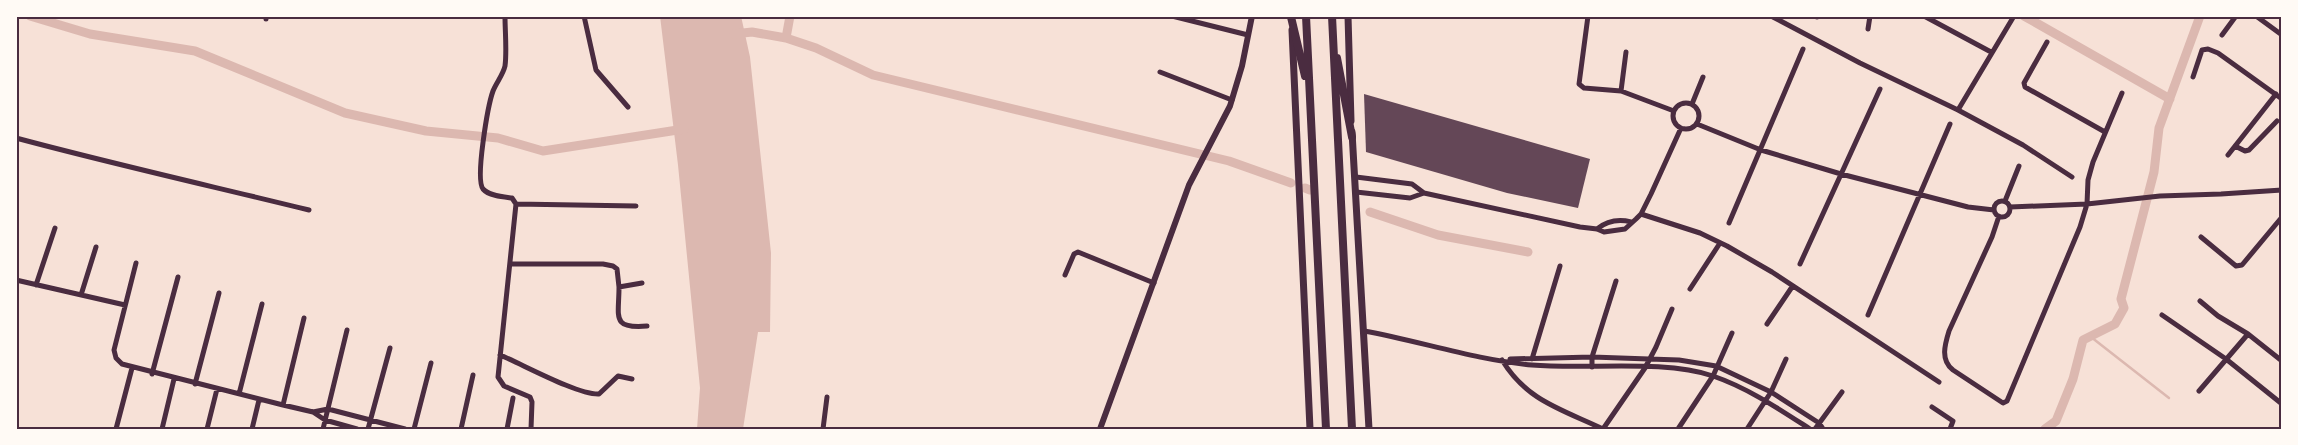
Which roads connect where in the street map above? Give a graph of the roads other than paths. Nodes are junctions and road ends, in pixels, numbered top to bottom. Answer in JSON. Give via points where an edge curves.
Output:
{"nodes":[{"id":1,"x":505,"y":16,"type":"edge"},
{"id":2,"x":584,"y":16,"type":"edge"},
{"id":3,"x":1172,"y":16,"type":"edge"},
{"id":4,"x":1252,"y":16,"type":"edge"},
{"id":5,"x":1306,"y":16,"type":"edge"},
{"id":6,"x":1332,"y":16,"type":"edge"},
{"id":7,"x":1348,"y":16,"type":"edge"},
{"id":8,"x":1588,"y":16,"type":"edge"},
{"id":9,"x":1771,"y":16,"type":"edge"},
{"id":10,"x":1870,"y":16,"type":"edge"},
{"id":11,"x":1924,"y":16,"type":"edge"},
{"id":12,"x":2236,"y":16,"type":"edge"},
{"id":13,"x":2256,"y":16,"type":"edge"},
{"id":14,"x":1291,"y":17,"type":"edge"},
{"id":15,"x":2014,"y":17,"type":"edge"},
{"id":16,"x":1868,"y":29,"type":"dead end"},
{"id":17,"x":1332,"y":31,"type":"junction"},
{"id":18,"x":2222,"y":35,"type":"dead end"},
{"id":19,"x":2282,"y":35,"type":"edge"},
{"id":20,"x":1248,"y":36,"type":"junction"},
{"id":21,"x":2047,"y":42,"type":"dead end"},
{"id":22,"x":1803,"y":49,"type":"dead end"},
{"id":23,"x":1626,"y":52,"type":"dead end"},
{"id":24,"x":1991,"y":52,"type":"junction"},
{"id":25,"x":1160,"y":72,"type":"dead end"},
{"id":26,"x":1703,"y":77,"type":"dead end"},
{"id":27,"x":2193,"y":77,"type":"dead end"},
{"id":28,"x":1880,"y":88,"type":"dead end"},
{"id":29,"x":1621,"y":91,"type":"junction"},
{"id":30,"x":1310,"y":93,"type":"junction"},
{"id":31,"x":2122,"y":93,"type":"dead end"},
{"id":32,"x":2276,"y":94,"type":"junction"},
{"id":33,"x":2282,"y":99,"type":"edge"},
{"id":34,"x":1232,"y":100,"type":"junction"},
{"id":35,"x":1692,"y":104,"type":"junction"},
{"id":36,"x":628,"y":106,"type":"dead end"},
{"id":37,"x":1958,"y":110,"type":"junction"},
{"id":38,"x":1674,"y":111,"type":"junction"},
{"id":39,"x":2277,"y":121,"type":"dead end"},
{"id":40,"x":1697,"y":124,"type":"junction"},
{"id":41,"x":1950,"y":124,"type":"dead end"},
{"id":42,"x":1680,"y":128,"type":"junction"},
{"id":43,"x":2105,"y":132,"type":"junction"},
{"id":44,"x":1352,"y":137,"type":"junction"},
{"id":45,"x":16,"y":138,"type":"edge"},
{"id":46,"x":2235,"y":146,"type":"junction"},
{"id":47,"x":1761,"y":150,"type":"junction"},
{"id":48,"x":2228,"y":155,"type":"dead end"},
{"id":49,"x":2020,"y":166,"type":"dead end"},
{"id":50,"x":1841,"y":174,"type":"junction"},
{"id":51,"x":1356,"y":177,"type":"junction"},
{"id":52,"x":2072,"y":177,"type":"dead end"},
{"id":53,"x":2282,"y":190,"type":"edge"},
{"id":54,"x":1356,"y":192,"type":"junction"},
{"id":55,"x":1424,"y":193,"type":"junction"},
{"id":56,"x":1920,"y":196,"type":"junction"},
{"id":57,"x":2005,"y":201,"type":"junction"},
{"id":58,"x":516,"y":204,"type":"junction"},
{"id":59,"x":2087,"y":204,"type":"junction"},
{"id":60,"x":636,"y":206,"type":"dead end"},
{"id":61,"x":2010,"y":207,"type":"junction"},
{"id":62,"x":309,"y":210,"type":"dead end"},
{"id":63,"x":1994,"y":210,"type":"junction"},
{"id":64,"x":1641,"y":214,"type":"junction"},
{"id":65,"x":1999,"y":216,"type":"junction"},
{"id":66,"x":2282,"y":217,"type":"edge"},
{"id":67,"x":1631,"y":222,"type":"junction"},
{"id":68,"x":1729,"y":223,"type":"dead end"},
{"id":69,"x":55,"y":228,"type":"dead end"},
{"id":70,"x":1597,"y":229,"type":"junction"},
{"id":71,"x":2201,"y":237,"type":"dead end"},
{"id":72,"x":1720,"y":243,"type":"junction"},
{"id":73,"x":96,"y":247,"type":"dead end"},
{"id":74,"x":136,"y":263,"type":"dead end"},
{"id":75,"x":510,"y":264,"type":"junction"},
{"id":76,"x":1800,"y":264,"type":"dead end"},
{"id":77,"x":1560,"y":266,"type":"dead end"},
{"id":78,"x":1065,"y":275,"type":"dead end"},
{"id":79,"x":178,"y":278,"type":"dead end"},
{"id":80,"x":16,"y":280,"type":"edge"},
{"id":81,"x":1616,"y":281,"type":"dead end"},
{"id":82,"x":1154,"y":283,"type":"junction"},
{"id":83,"x":642,"y":284,"type":"dead end"},
{"id":84,"x":36,"y":285,"type":"junction"},
{"id":85,"x":619,"y":287,"type":"junction"},
{"id":86,"x":1792,"y":287,"type":"junction"},
{"id":87,"x":1690,"y":289,"type":"dead end"},
{"id":88,"x":219,"y":293,"type":"dead end"},
{"id":89,"x":81,"y":295,"type":"junction"},
{"id":90,"x":2200,"y":301,"type":"dead end"},
{"id":91,"x":262,"y":304,"type":"dead end"},
{"id":92,"x":125,"y":305,"type":"junction"},
{"id":93,"x":1672,"y":308,"type":"dead end"},
{"id":94,"x":1868,"y":315,"type":"dead end"},
{"id":95,"x":2162,"y":315,"type":"dead end"},
{"id":96,"x":304,"y":318,"type":"dead end"},
{"id":97,"x":1767,"y":324,"type":"dead end"},
{"id":98,"x":647,"y":326,"type":"dead end"},
{"id":99,"x":347,"y":330,"type":"dead end"},
{"id":100,"x":1364,"y":331,"type":"junction"},
{"id":101,"x":1732,"y":332,"type":"dead end"},
{"id":102,"x":2248,"y":334,"type":"junction"},
{"id":103,"x":390,"y":348,"type":"dead end"},
{"id":104,"x":500,"y":354,"type":"junction"},
{"id":105,"x":1532,"y":357,"type":"junction"},
{"id":106,"x":1592,"y":357,"type":"junction"},
{"id":107,"x":1649,"y":359,"type":"junction"},
{"id":108,"x":1786,"y":359,"type":"dead end"},
{"id":109,"x":1502,"y":360,"type":"junction"},
{"id":110,"x":2226,"y":360,"type":"junction"},
{"id":111,"x":2282,"y":361,"type":"edge"},
{"id":112,"x":431,"y":363,"type":"dead end"},
{"id":113,"x":1531,"y":365,"type":"junction"},
{"id":114,"x":1716,"y":366,"type":"junction"},
{"id":115,"x":1592,"y":367,"type":"junction"},
{"id":116,"x":132,"y":368,"type":"junction"},
{"id":117,"x":1645,"y":368,"type":"junction"},
{"id":118,"x":152,"y":374,"type":"junction"},
{"id":119,"x":473,"y":375,"type":"dead end"},
{"id":120,"x":1713,"y":376,"type":"junction"},
{"id":121,"x":174,"y":379,"type":"junction"},
{"id":122,"x":632,"y":379,"type":"dead end"},
{"id":123,"x":1939,"y":382,"type":"dead end"},
{"id":124,"x":195,"y":384,"type":"junction"},
{"id":125,"x":218,"y":389,"type":"junction"},
{"id":126,"x":2199,"y":391,"type":"dead end"},
{"id":127,"x":1771,"y":392,"type":"junction"},
{"id":128,"x":1842,"y":392,"type":"dead end"},
{"id":129,"x":239,"y":394,"type":"junction"},
{"id":130,"x":827,"y":397,"type":"dead end"},
{"id":131,"x":513,"y":398,"type":"dead end"},
{"id":132,"x":258,"y":400,"type":"junction"},
{"id":133,"x":1766,"y":401,"type":"junction"},
{"id":134,"x":2282,"y":404,"type":"edge"},
{"id":135,"x":283,"y":406,"type":"junction"},
{"id":136,"x":1932,"y":407,"type":"dead end"},
{"id":137,"x":328,"y":409,"type":"junction"},
{"id":138,"x":313,"y":412,"type":"junction"},
{"id":139,"x":325,"y":420,"type":"junction"},
{"id":140,"x":370,"y":420,"type":"junction"},
{"id":141,"x":1818,"y":423,"type":"junction"},
{"id":142,"x":531,"y":428,"type":"edge"},
{"id":143,"x":116,"y":429,"type":"edge"},
{"id":144,"x":162,"y":429,"type":"edge"},
{"id":145,"x":207,"y":429,"type":"edge"},
{"id":146,"x":252,"y":429,"type":"edge"},
{"id":147,"x":323,"y":429,"type":"edge"},
{"id":148,"x":357,"y":429,"type":"edge"},
{"id":149,"x":368,"y":429,"type":"edge"},
{"id":150,"x":405,"y":429,"type":"edge"},
{"id":151,"x":414,"y":429,"type":"edge"},
{"id":152,"x":460,"y":429,"type":"edge"},
{"id":153,"x":507,"y":429,"type":"edge"},
{"id":154,"x":538,"y":429,"type":"edge"},
{"id":155,"x":822,"y":429,"type":"edge"},
{"id":156,"x":1100,"y":429,"type":"edge"},
{"id":157,"x":1310,"y":429,"type":"edge"},
{"id":158,"x":1326,"y":429,"type":"edge"},
{"id":159,"x":1352,"y":429,"type":"edge"},
{"id":160,"x":1369,"y":429,"type":"edge"},
{"id":161,"x":1603,"y":429,"type":"edge"},
{"id":162,"x":1678,"y":429,"type":"edge"},
{"id":163,"x":1747,"y":429,"type":"edge"},
{"id":164,"x":1810,"y":429,"type":"edge"},
{"id":165,"x":1815,"y":429,"type":"edge"},
{"id":166,"x":1823,"y":429,"type":"edge"},
{"id":167,"x":1950,"y":429,"type":"edge"}],
"edges":[{"from":1,"to":58,"type":"street","via":[[505,66],[493,91],[484,133],[481,186],[488,194],[512,198]]},
{"from":2,"to":36,"type":"street","via":[[596,70]]},
{"from":3,"to":20,"type":"street"},
{"from":4,"to":20,"type":"street"},
{"from":5,"to":30,"type":"main road"},
{"from":6,"to":17,"type":"main road"},
{"from":7,"to":44,"type":"main road"},
{"from":8,"to":29,"type":"street","via":[[1578,84],[1584,88]]},
{"from":9,"to":37,"type":"street"},
{"from":10,"to":16,"type":"street"},
{"from":11,"to":24,"type":"street"},
{"from":12,"to":18,"type":"street"},
{"from":13,"to":19,"type":"street"},
{"from":14,"to":30,"type":"main road"},
{"from":14,"to":157,"type":"main road"},
{"from":15,"to":24,"type":"street"},
{"from":17,"to":44,"type":"main road"},
{"from":17,"to":159,"type":"main road"},
{"from":20,"to":34,"type":"street"},
{"from":21,"to":43,"type":"street","via":[[2024,87]]},
{"from":22,"to":47,"type":"street"},
{"from":23,"to":29,"type":"street"},
{"from":24,"to":37,"type":"street"},
{"from":25,"to":34,"type":"street"},
{"from":26,"to":35,"type":"street"},
{"from":27,"to":32,"type":"street","via":[[2202,50],[2208,49]]},
{"from":28,"to":50,"type":"street"},
{"from":29,"to":38,"type":"street"},
{"from":30,"to":158,"type":"main road"},
{"from":31,"to":43,"type":"street"},
{"from":32,"to":33,"type":"street"},
{"from":32,"to":46,"type":"street"},
{"from":34,"to":82,"type":"street","via":[[1189,185]]},
{"from":35,"to":38,"type":"street","via":[[1682,104]]},
{"from":35,"to":40,"type":"street","via":[[1699,113]]},
{"from":37,"to":52,"type":"street","via":[[2023,145]]},
{"from":38,"to":42,"type":"street","via":[[1674,121]]},
{"from":39,"to":46,"type":"street","via":[[2249,150]]},
{"from":40,"to":42,"type":"street","via":[[1689,129]]},
{"from":40,"to":47,"type":"street"},
{"from":41,"to":56,"type":"street"},
{"from":42,"to":64,"type":"street"},
{"from":43,"to":59,"type":"street","via":[[2088,180]]},
{"from":44,"to":51,"type":"main road"},
{"from":45,"to":62,"type":"street"},
{"from":46,"to":48,"type":"street"},
{"from":47,"to":50,"type":"street"},
{"from":47,"to":68,"type":"street"},
{"from":49,"to":57,"type":"street"},
{"from":50,"to":56,"type":"street"},
{"from":50,"to":76,"type":"street"},
{"from":51,"to":54,"type":"main road"},
{"from":51,"to":55,"type":"street","via":[[1412,184]]},
{"from":53,"to":59,"type":"street","via":[[2138,197]]},
{"from":54,"to":55,"type":"street","via":[[1410,198]]},
{"from":54,"to":100,"type":"main road"},
{"from":55,"to":70,"type":"street"},
{"from":56,"to":63,"type":"street"},
{"from":56,"to":94,"type":"street"},
{"from":57,"to":61,"type":"street"},
{"from":57,"to":63,"type":"street","via":[[1997,202]]},
{"from":58,"to":60,"type":"street"},
{"from":58,"to":75,"type":"street"},
{"from":59,"to":61,"type":"street"},
{"from":59,"to":65,"type":"street","via":[[2064,268],[2003,403],[1946,365],[1944,358],[1949,331]]},
{"from":61,"to":65,"type":"street","via":[[2007,215]]},
{"from":63,"to":65,"type":"street"},
{"from":64,"to":67,"type":"street"},
{"from":64,"to":72,"type":"street"},
{"from":66,"to":71,"type":"street","via":[[2239,267]]},
{"from":67,"to":70,"type":"street","via":[[1604,223]]},
{"from":67,"to":70,"type":"street","via":[[1625,229],[1604,232]]},
{"from":69,"to":84,"type":"street"},
{"from":72,"to":86,"type":"street"},
{"from":72,"to":87,"type":"street"},
{"from":73,"to":89,"type":"street"},
{"from":74,"to":92,"type":"street"},
{"from":75,"to":85,"type":"street","via":[[613,266],[617,269]]},
{"from":75,"to":104,"type":"street"},
{"from":77,"to":105,"type":"street"},
{"from":78,"to":82,"type":"street","via":[[1078,252]]},
{"from":79,"to":118,"type":"street"},
{"from":80,"to":84,"type":"street"},
{"from":81,"to":106,"type":"street"},
{"from":82,"to":156,"type":"street"},
{"from":83,"to":85,"type":"street"},
{"from":84,"to":89,"type":"street"},
{"from":85,"to":98,"type":"street","via":[[620,321],[629,328]]},
{"from":86,"to":97,"type":"street"},
{"from":86,"to":123,"type":"street"},
{"from":88,"to":124,"type":"street"},
{"from":89,"to":92,"type":"street"},
{"from":90,"to":102,"type":"street"},
{"from":91,"to":129,"type":"street"},
{"from":92,"to":116,"type":"street","via":[[114,350],[116,358]]},
{"from":93,"to":107,"type":"street"},
{"from":95,"to":110,"type":"street"},
{"from":96,"to":135,"type":"street"},
{"from":99,"to":137,"type":"street"},
{"from":100,"to":109,"type":"street"},
{"from":100,"to":160,"type":"main road"},
{"from":101,"to":114,"type":"street"},
{"from":102,"to":110,"type":"street"},
{"from":102,"to":111,"type":"street"},
{"from":103,"to":140,"type":"street"},
{"from":104,"to":122,"type":"street","via":[[593,395],[599,394],[618,376]]},
{"from":104,"to":142,"type":"street","via":[[498,377],[504,386],[530,397]]},
{"from":105,"to":106,"type":"street"},
{"from":105,"to":109,"type":"street"},
{"from":105,"to":113,"type":"street"},
{"from":106,"to":107,"type":"street"},
{"from":106,"to":115,"type":"street"},
{"from":107,"to":114,"type":"street"},
{"from":107,"to":117,"type":"street"},
{"from":108,"to":127,"type":"street"},
{"from":109,"to":113,"type":"street"},
{"from":109,"to":161,"type":"street","via":[[1533,396]]},
{"from":110,"to":126,"type":"street"},
{"from":110,"to":134,"type":"street"},
{"from":112,"to":151,"type":"street"},
{"from":113,"to":115,"type":"street"},
{"from":114,"to":120,"type":"street"},
{"from":114,"to":127,"type":"street"},
{"from":115,"to":117,"type":"street"},
{"from":116,"to":118,"type":"street"},
{"from":116,"to":143,"type":"street"},
{"from":117,"to":120,"type":"street"},
{"from":117,"to":161,"type":"street"},
{"from":118,"to":121,"type":"street"},
{"from":119,"to":152,"type":"street"},
{"from":120,"to":133,"type":"street"},
{"from":120,"to":162,"type":"street"},
{"from":121,"to":124,"type":"street"},
{"from":121,"to":144,"type":"street"},
{"from":124,"to":125,"type":"street"},
{"from":125,"to":129,"type":"street"},
{"from":125,"to":145,"type":"street"},
{"from":127,"to":133,"type":"street"},
{"from":127,"to":141,"type":"street"},
{"from":128,"to":141,"type":"street"},
{"from":129,"to":132,"type":"street"},
{"from":130,"to":155,"type":"street"},
{"from":131,"to":153,"type":"street"},
{"from":132,"to":135,"type":"street"},
{"from":132,"to":146,"type":"street"},
{"from":133,"to":163,"type":"street"},
{"from":133,"to":164,"type":"street"},
{"from":135,"to":138,"type":"street"},
{"from":136,"to":167,"type":"street","via":[[1953,421]]},
{"from":137,"to":138,"type":"street"},
{"from":137,"to":139,"type":"street"},
{"from":137,"to":140,"type":"street"},
{"from":138,"to":139,"type":"street"},
{"from":139,"to":147,"type":"street"},
{"from":139,"to":148,"type":"street"},
{"from":140,"to":149,"type":"street"},
{"from":140,"to":150,"type":"street"},
{"from":141,"to":165,"type":"street"},
{"from":141,"to":166,"type":"street"},
{"from":142,"to":154,"type":"street"}]}
